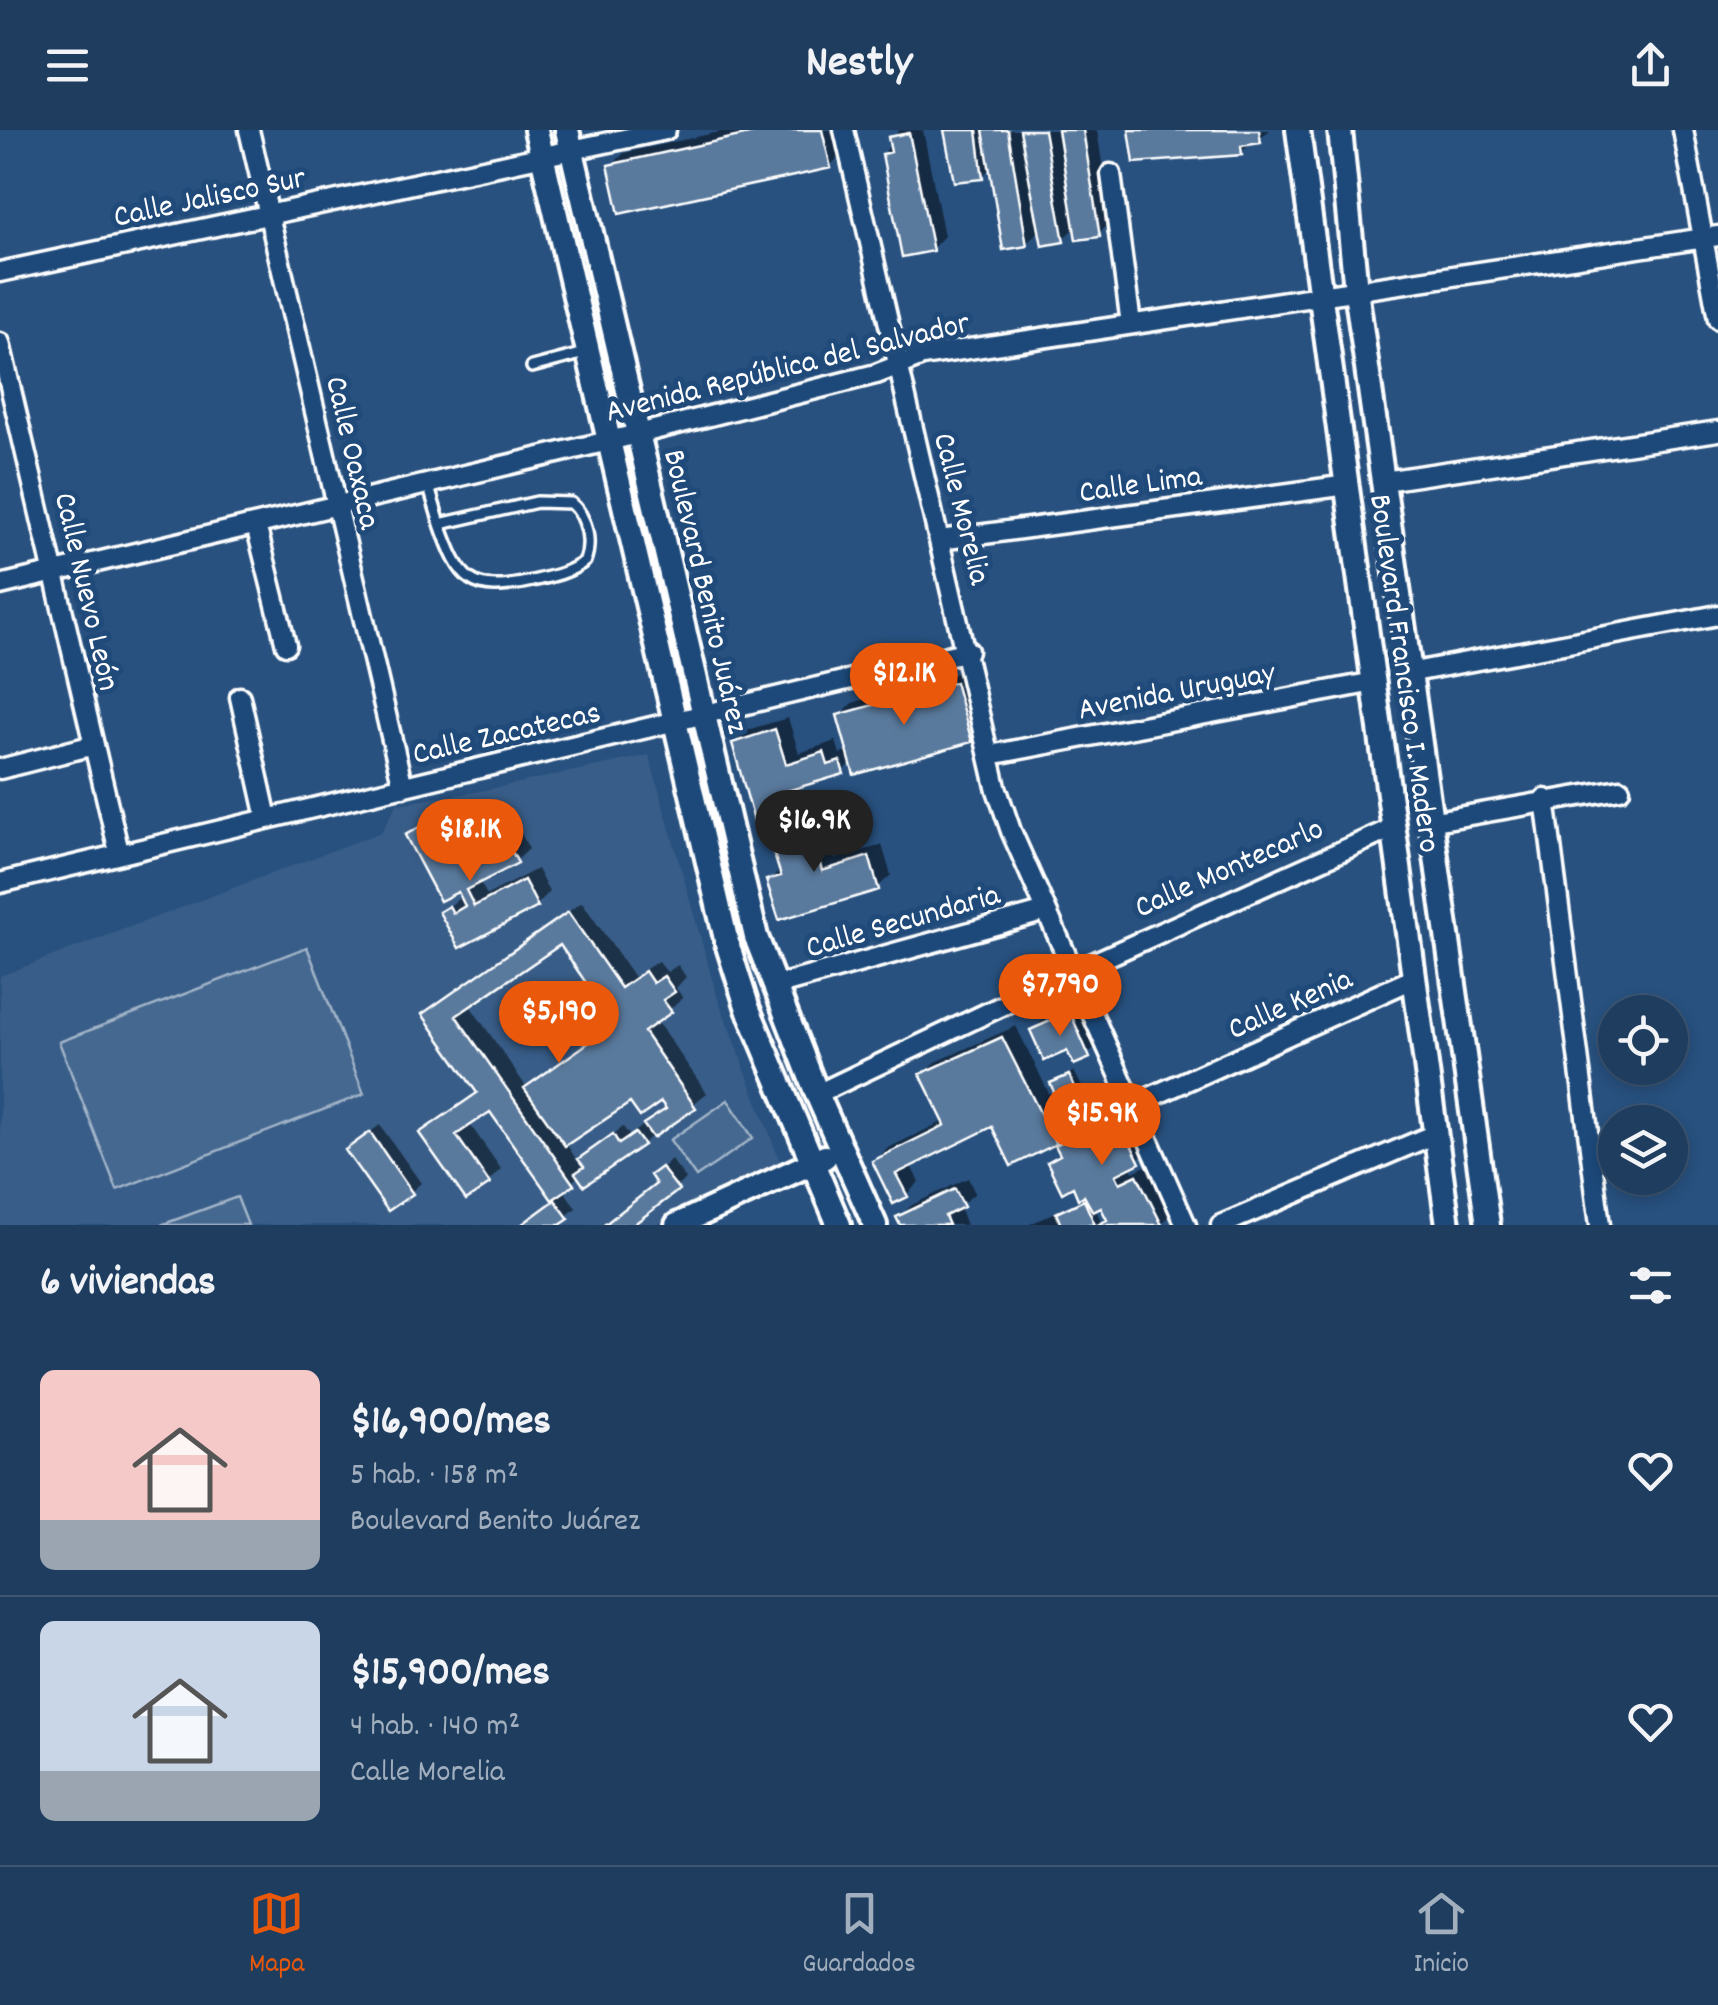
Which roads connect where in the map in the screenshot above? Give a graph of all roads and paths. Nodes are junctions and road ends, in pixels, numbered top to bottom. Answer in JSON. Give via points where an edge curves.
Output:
{"nodes":[{"id":1,"x":249,"y":130,"type":"edge"},
{"id":2,"x":536,"y":130,"type":"edge"},
{"id":3,"x":666,"y":130,"type":"edge"},
{"id":4,"x":844,"y":130,"type":"edge"},
{"id":5,"x":1298,"y":130,"type":"edge"},
{"id":6,"x":1340,"y":130,"type":"edge"},
{"id":7,"x":1684,"y":130,"type":"edge"},
{"id":8,"x":570,"y":140,"type":"edge"},
{"id":9,"x":542,"y":156,"type":"junction"},
{"id":10,"x":1112,"y":174,"type":"dead end"},
{"id":11,"x":269,"y":212,"type":"junction"},
{"id":12,"x":1710,"y":237,"type":"edge"},
{"id":13,"x":0,"y":272,"type":"edge"},
{"id":14,"x":1356,"y":290,"type":"junction"},
{"id":15,"x":1320,"y":297,"type":"junction"},
{"id":16,"x":1718,"y":319,"type":"edge"},
{"id":17,"x":1130,"y":324,"type":"junction"},
{"id":18,"x":0,"y":342,"type":"edge"},
{"id":19,"x":588,"y":353,"type":"junction"},
{"id":20,"x":898,"y":363,"type":"junction"},
{"id":21,"x":532,"y":366,"type":"dead end"},
{"id":22,"x":1718,"y":431,"type":"edge"},
{"id":23,"x":638,"y":434,"type":"junction"},
{"id":24,"x":609,"y":440,"type":"junction"},
{"id":25,"x":1384,"y":481,"type":"junction"},
{"id":26,"x":428,"y":484,"type":"junction"},
{"id":27,"x":1348,"y":484,"type":"junction"},
{"id":28,"x":337,"y":505,"type":"junction"},
{"id":29,"x":440,"y":524,"type":"junction"},
{"id":30,"x":256,"y":525,"type":"junction"},
{"id":31,"x":940,"y":540,"type":"junction"},
{"id":32,"x":52,"y":573,"type":"junction"},
{"id":33,"x":0,"y":585,"type":"edge"},
{"id":34,"x":1718,"y":615,"type":"edge"},
{"id":35,"x":286,"y":646,"type":"dead end"},
{"id":36,"x":968,"y":651,"type":"junction"},
{"id":37,"x":1408,"y":673,"type":"junction"},
{"id":38,"x":1374,"y":682,"type":"junction"},
{"id":39,"x":240,"y":697,"type":"dead end"},
{"id":40,"x":703,"y":715,"type":"junction"},
{"id":41,"x":675,"y":722,"type":"junction"},
{"id":42,"x":94,"y":745,"type":"junction"},
{"id":43,"x":990,"y":756,"type":"junction"},
{"id":44,"x":0,"y":770,"type":"edge"},
{"id":45,"x":404,"y":787,"type":"junction"},
{"id":46,"x":1620,"y":789,"type":"dead end"},
{"id":47,"x":1545,"y":798,"type":"junction"},
{"id":48,"x":266,"y":818,"type":"junction"},
{"id":49,"x":1429,"y":822,"type":"junction"},
{"id":50,"x":1395,"y":828,"type":"junction"},
{"id":51,"x":119,"y":852,"type":"junction"},
{"id":52,"x":0,"y":883,"type":"edge"},
{"id":53,"x":1046,"y":910,"type":"junction"},
{"id":54,"x":1073,"y":972,"type":"junction"},
{"id":55,"x":1415,"y":978,"type":"junction"},
{"id":56,"x":776,"y":986,"type":"junction"},
{"id":57,"x":817,"y":1094,"type":"junction"},
{"id":58,"x":1133,"y":1106,"type":"junction"},
{"id":59,"x":1435,"y":1134,"type":"junction"},
{"id":60,"x":842,"y":1150,"type":"junction"},
{"id":61,"x":811,"y":1163,"type":"junction"},
{"id":62,"x":677,"y":1225,"type":"edge"},
{"id":63,"x":838,"y":1225,"type":"edge"},
{"id":64,"x":876,"y":1225,"type":"edge"},
{"id":65,"x":1186,"y":1225,"type":"edge"},
{"id":66,"x":1221,"y":1225,"type":"edge"},
{"id":67,"x":1448,"y":1225,"type":"edge"},
{"id":68,"x":1488,"y":1225,"type":"edge"},
{"id":69,"x":1600,"y":1225,"type":"edge"}],
"edges":[{"from":1,"to":11,"type":"street","name":"Calle Oaxaca"},
{"from":2,"to":9,"type":"main road","name":"Boulevard Benito Juárez"},
{"from":3,"to":8,"type":"street","name":"Calle Jalisco Sur"},
{"from":4,"to":20,"type":"street","name":"Calle Morelia"},
{"from":5,"to":15,"type":"main road","name":"Boulevard Francisco I. Madero"},
{"from":6,"to":14,"type":"main road","name":"Boulevard Francisco I. Madero"},
{"from":7,"to":12,"type":"street"},
{"from":8,"to":9,"type":"street","name":"Calle Jalisco Sur"},
{"from":8,"to":23,"type":"main road","name":"Boulevard Benito Juárez"},
{"from":9,"to":11,"type":"street","name":"Calle Jalisco Sur"},
{"from":9,"to":19,"type":"main road","name":"Boulevard Benito Juárez"},
{"from":10,"to":17,"type":"street"},
{"from":11,"to":13,"type":"street","name":"Calle Jalisco Sur"},
{"from":11,"to":28,"type":"street","name":"Calle Oaxaca"},
{"from":12,"to":14,"type":"street","name":"Avenida República del Salvador"},
{"from":12,"to":16,"type":"street"},
{"from":14,"to":15,"type":"street","name":"Avenida República del Salvador"},
{"from":14,"to":25,"type":"main road","name":"Boulevard Francisco I. Madero"},
{"from":15,"to":17,"type":"street","name":"Avenida República del Salvador"},
{"from":15,"to":27,"type":"main road","name":"Boulevard Francisco I. Madero"},
{"from":17,"to":20,"type":"street","name":"Avenida República del Salvador"},
{"from":18,"to":32,"type":"street","name":"Calle Nuevo León"},
{"from":19,"to":21,"type":"lane"},
{"from":19,"to":24,"type":"main road","name":"Boulevard Benito Juárez"},
{"from":20,"to":23,"type":"street","name":"Avenida República del Salvador"},
{"from":20,"to":31,"type":"street","name":"Calle Morelia"},
{"from":22,"to":25,"type":"street"},
{"from":23,"to":24,"type":"street","name":"Avenida República del Salvador"},
{"from":23,"to":40,"type":"main road","name":"Boulevard Benito Juárez"},
{"from":24,"to":26,"type":"street","name":"Avenida República del Salvador"},
{"from":24,"to":41,"type":"main road","name":"Boulevard Benito Juárez"},
{"from":25,"to":37,"type":"main road","name":"Boulevard Francisco I. Madero"},
{"from":26,"to":28,"type":"street","name":"Avenida República del Salvador"},
{"from":26,"to":29,"type":"lane"},
{"from":27,"to":31,"type":"street","name":"Calle Lima"},
{"from":27,"to":38,"type":"main road","name":"Boulevard Francisco I. Madero"},
{"from":28,"to":30,"type":"street","name":"Avenida República del Salvador"},
{"from":28,"to":45,"type":"street","name":"Calle Oaxaca"},
{"from":29,"to":29,"type":"lane","via":[[564,500],[584,521],[588,552],[566,571],[482,588],[459,569]]},
{"from":30,"to":32,"type":"street","name":"Avenida República del Salvador"},
{"from":30,"to":35,"type":"street"},
{"from":31,"to":36,"type":"street","name":"Calle Morelia"},
{"from":32,"to":33,"type":"street","name":"Avenida República del Salvador"},
{"from":32,"to":42,"type":"street","name":"Calle Nuevo León"},
{"from":34,"to":37,"type":"street"},
{"from":36,"to":40,"type":"street","name":"Calle Zacatecas"},
{"from":36,"to":43,"type":"street","name":"Calle Morelia"},
{"from":37,"to":49,"type":"main road","name":"Boulevard Francisco I. Madero"},
{"from":38,"to":43,"type":"street","name":"Avenida Uruguay"},
{"from":38,"to":50,"type":"main road","name":"Boulevard Francisco I. Madero"},
{"from":39,"to":48,"type":"street"},
{"from":40,"to":41,"type":"street","name":"Calle Zacatecas"},
{"from":40,"to":56,"type":"main road","name":"Boulevard Benito Juárez","via":[[756,937]]},
{"from":41,"to":45,"type":"street","name":"Calle Zacatecas"},
{"from":41,"to":61,"type":"main road","name":"Boulevard Benito Juárez","via":[[726,944]]},
{"from":42,"to":44,"type":"street"},
{"from":42,"to":51,"type":"street","name":"Calle Nuevo León"},
{"from":43,"to":53,"type":"street","name":"Calle Morelia","via":[[1011,831]]},
{"from":45,"to":48,"type":"street","name":"Calle Zacatecas"},
{"from":46,"to":47,"type":"street"},
{"from":47,"to":49,"type":"street"},
{"from":47,"to":69,"type":"street"},
{"from":48,"to":51,"type":"street","name":"Calle Zacatecas"},
{"from":49,"to":68,"type":"main road","name":"Boulevard Francisco I. Madero"},
{"from":50,"to":54,"type":"street","name":"Calle Montecarlo"},
{"from":50,"to":55,"type":"main road","name":"Boulevard Francisco I. Madero"},
{"from":51,"to":52,"type":"street","name":"Calle Zacatecas"},
{"from":53,"to":54,"type":"street","name":"Calle Morelia"},
{"from":53,"to":56,"type":"street","name":"Calle Secundaria"},
{"from":54,"to":57,"type":"street","name":"Calle Montecarlo"},
{"from":54,"to":58,"type":"street","name":"Calle Morelia"},
{"from":55,"to":58,"type":"street","name":"Calle Kenia"},
{"from":55,"to":59,"type":"main road","name":"Boulevard Francisco I. Madero"},
{"from":56,"to":57,"type":"main road","name":"Boulevard Benito Juárez"},
{"from":57,"to":60,"type":"main road","name":"Boulevard Benito Juárez"},
{"from":58,"to":65,"type":"street","name":"Calle Morelia"},
{"from":59,"to":66,"type":"street"},
{"from":59,"to":67,"type":"main road","name":"Boulevard Francisco I. Madero"},
{"from":60,"to":61,"type":"main road"},
{"from":60,"to":64,"type":"main road","name":"Boulevard Benito Juárez"},
{"from":61,"to":62,"type":"main road"},
{"from":61,"to":63,"type":"main road","name":"Boulevard Benito Juárez"}]}
